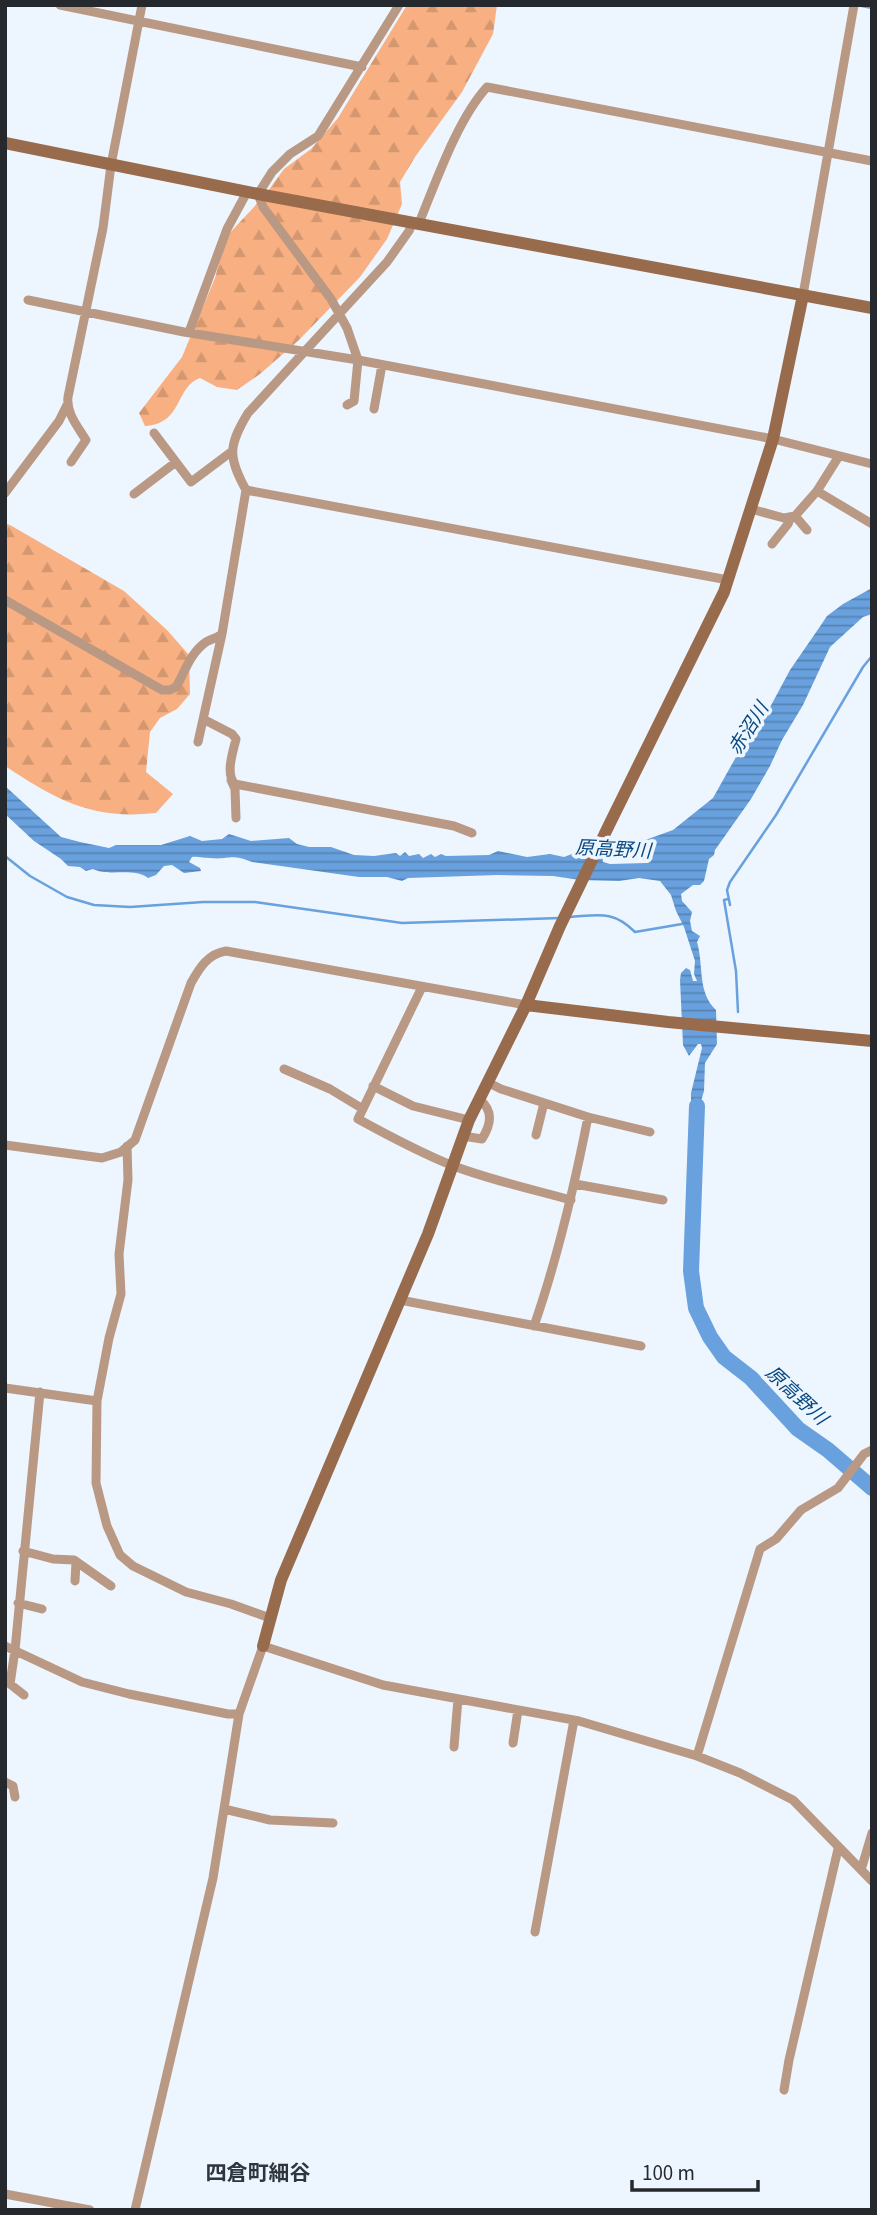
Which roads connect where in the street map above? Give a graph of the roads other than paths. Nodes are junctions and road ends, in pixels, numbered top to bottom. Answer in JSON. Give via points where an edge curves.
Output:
{"nodes":[{"id":1,"x":60,"y":5,"type":"edge"},
{"id":2,"x":142,"y":5,"type":"edge"},
{"id":3,"x":399,"y":5,"type":"edge"},
{"id":4,"x":854,"y":5,"type":"edge"},
{"id":5,"x":139,"y":21,"type":"junction"},
{"id":6,"x":362,"y":67,"type":"junction"},
{"id":7,"x":5,"y":143,"type":"edge"},
{"id":8,"x":830,"y":152,"type":"junction"},
{"id":9,"x":872,"y":161,"type":"edge"},
{"id":10,"x":111,"y":165,"type":"junction"},
{"id":11,"x":252,"y":193,"type":"junction"},
{"id":12,"x":416,"y":223,"type":"junction"},
{"id":13,"x":803,"y":295,"type":"junction"},
{"id":14,"x":28,"y":300,"type":"dead end"},
{"id":15,"x":872,"y":308,"type":"edge"},
{"id":16,"x":85,"y":311,"type":"junction"},
{"id":17,"x":340,"y":314,"type":"junction"},
{"id":18,"x":189,"y":332,"type":"junction"},
{"id":19,"x":304,"y":351,"type":"junction"},
{"id":20,"x":358,"y":360,"type":"junction"},
{"id":21,"x":382,"y":365,"type":"junction"},
{"id":22,"x":66,"y":405,"type":"junction"},
{"id":23,"x":347,"y":405,"type":"dead end"},
{"id":24,"x":374,"y":409,"type":"dead end"},
{"id":25,"x":154,"y":433,"type":"dead end"},
{"id":26,"x":773,"y":439,"type":"junction"},
{"id":27,"x":231,"y":452,"type":"junction"},
{"id":28,"x":839,"y":456,"type":"junction"},
{"id":29,"x":71,"y":461,"type":"dead end"},
{"id":30,"x":176,"y":462,"type":"junction"},
{"id":31,"x":872,"y":464,"type":"edge"},
{"id":32,"x":246,"y":490,"type":"junction"},
{"id":33,"x":817,"y":491,"type":"junction"},
{"id":34,"x":5,"y":493,"type":"edge"},
{"id":35,"x":134,"y":494,"type":"dead end"},
{"id":36,"x":751,"y":509,"type":"junction"},
{"id":37,"x":792,"y":517,"type":"junction"},
{"id":38,"x":872,"y":524,"type":"edge"},
{"id":39,"x":807,"y":530,"type":"dead end"},
{"id":40,"x":772,"y":544,"type":"dead end"},
{"id":41,"x":728,"y":580,"type":"junction"},
{"id":42,"x":5,"y":600,"type":"edge"},
{"id":43,"x":222,"y":634,"type":"junction"},
{"id":44,"x":203,"y":719,"type":"junction"},
{"id":45,"x":198,"y":742,"type":"dead end"},
{"id":46,"x":231,"y":780,"type":"junction"},
{"id":47,"x":236,"y":818,"type":"dead end"},
{"id":48,"x":472,"y":832,"type":"dead end"},
{"id":49,"x":422,"y":987,"type":"junction"},
{"id":50,"x":526,"y":1005,"type":"junction"},
{"id":51,"x":872,"y":1041,"type":"edge"},
{"id":52,"x":284,"y":1069,"type":"dead end"},
{"id":53,"x":487,"y":1082,"type":"junction"},
{"id":54,"x":373,"y":1086,"type":"junction"},
{"id":55,"x":479,"y":1099,"type":"junction"},
{"id":56,"x":544,"y":1103,"type":"junction"},
{"id":57,"x":363,"y":1109,"type":"junction"},
{"id":58,"x":588,"y":1117,"type":"junction"},
{"id":59,"x":468,"y":1120,"type":"junction"},
{"id":60,"x":650,"y":1132,"type":"dead end"},
{"id":61,"x":536,"y":1135,"type":"dead end"},
{"id":62,"x":463,"y":1136,"type":"junction"},
{"id":63,"x":5,"y":1145,"type":"edge"},
{"id":64,"x":127,"y":1146,"type":"junction"},
{"id":65,"x":452,"y":1166,"type":"junction"},
{"id":66,"x":575,"y":1184,"type":"junction"},
{"id":67,"x":571,"y":1200,"type":"junction"},
{"id":68,"x":663,"y":1200,"type":"dead end"},
{"id":69,"x":400,"y":1300,"type":"junction"},
{"id":70,"x":534,"y":1326,"type":"junction"},
{"id":71,"x":641,"y":1346,"type":"dead end"},
{"id":72,"x":5,"y":1388,"type":"edge"},
{"id":73,"x":40,"y":1392,"type":"junction"},
{"id":74,"x":97,"y":1401,"type":"junction"},
{"id":75,"x":868,"y":1452,"type":"edge"},
{"id":76,"x":23,"y":1551,"type":"junction"},
{"id":77,"x":76,"y":1562,"type":"junction"},
{"id":78,"x":75,"y":1581,"type":"dead end"},
{"id":79,"x":111,"y":1586,"type":"dead end"},
{"id":80,"x":18,"y":1603,"type":"junction"},
{"id":81,"x":42,"y":1609,"type":"dead end"},
{"id":82,"x":270,"y":1618,"type":"junction"},
{"id":83,"x":263,"y":1646,"type":"junction"},
{"id":84,"x":10,"y":1648,"type":"edge"},
{"id":85,"x":24,"y":1695,"type":"dead end"},
{"id":86,"x":458,"y":1699,"type":"junction"},
{"id":87,"x":518,"y":1710,"type":"junction"},
{"id":88,"x":239,"y":1714,"type":"junction"},
{"id":89,"x":574,"y":1720,"type":"junction"},
{"id":90,"x":513,"y":1743,"type":"dead end"},
{"id":91,"x":454,"y":1747,"type":"dead end"},
{"id":92,"x":697,"y":1756,"type":"junction"},
{"id":93,"x":5,"y":1782,"type":"edge"},
{"id":94,"x":15,"y":1797,"type":"dead end"},
{"id":95,"x":223,"y":1809,"type":"junction"},
{"id":96,"x":333,"y":1823,"type":"dead end"},
{"id":97,"x":872,"y":1833,"type":"edge"},
{"id":98,"x":838,"y":1849,"type":"junction"},
{"id":99,"x":862,"y":1870,"type":"junction"},
{"id":100,"x":872,"y":1881,"type":"edge"},
{"id":101,"x":535,"y":1932,"type":"dead end"},
{"id":102,"x":785,"y":2090,"type":"dead end"},
{"id":103,"x":5,"y":2193,"type":"edge"},
{"id":104,"x":90,"y":2210,"type":"edge"},
{"id":105,"x":135,"y":2210,"type":"edge"}],
"edges":[{"from":1,"to":5,"type":"street"},
{"from":2,"to":5,"type":"street"},
{"from":3,"to":6,"type":"street"},
{"from":4,"to":8,"type":"street"},
{"from":5,"to":6,"type":"street"},
{"from":5,"to":10,"type":"street"},
{"from":6,"to":11,"type":"street","via":[[318,136],[290,154]]},
{"from":7,"to":10,"type":"street"},
{"from":8,"to":9,"type":"street"},
{"from":8,"to":12,"type":"street","via":[[487,87],[456,138]]},
{"from":8,"to":13,"type":"street"},
{"from":10,"to":11,"type":"street"},
{"from":10,"to":16,"type":"street"},
{"from":11,"to":12,"type":"street"},
{"from":11,"to":17,"type":"street"},
{"from":11,"to":18,"type":"street","via":[[226,229]]},
{"from":12,"to":13,"type":"street"},
{"from":12,"to":17,"type":"street"},
{"from":13,"to":15,"type":"street"},
{"from":13,"to":26,"type":"street"},
{"from":14,"to":16,"type":"street"},
{"from":16,"to":18,"type":"street"},
{"from":16,"to":22,"type":"street"},
{"from":17,"to":19,"type":"street"},
{"from":17,"to":20,"type":"street"},
{"from":18,"to":19,"type":"street"},
{"from":19,"to":20,"type":"street"},
{"from":19,"to":27,"type":"street","via":[[248,413]]},
{"from":20,"to":21,"type":"street"},
{"from":20,"to":23,"type":"street","via":[[354,401]]},
{"from":21,"to":24,"type":"street"},
{"from":21,"to":26,"type":"street"},
{"from":22,"to":29,"type":"street","via":[[86,440]]},
{"from":22,"to":34,"type":"street"},
{"from":25,"to":30,"type":"street"},
{"from":26,"to":28,"type":"street"},
{"from":26,"to":36,"type":"street"},
{"from":27,"to":30,"type":"street","via":[[191,482]]},
{"from":27,"to":32,"type":"street"},
{"from":28,"to":31,"type":"street"},
{"from":28,"to":33,"type":"street"},
{"from":30,"to":35,"type":"street"},
{"from":32,"to":41,"type":"street"},
{"from":32,"to":43,"type":"street"},
{"from":33,"to":37,"type":"street"},
{"from":33,"to":38,"type":"street"},
{"from":36,"to":37,"type":"street"},
{"from":36,"to":41,"type":"street"},
{"from":37,"to":39,"type":"street"},
{"from":37,"to":40,"type":"street"},
{"from":41,"to":50,"type":"street"},
{"from":42,"to":43,"type":"street","via":[[162,690],[176,687],[196,651]]},
{"from":43,"to":44,"type":"street"},
{"from":44,"to":45,"type":"street"},
{"from":44,"to":46,"type":"street","via":[[236,739]]},
{"from":46,"to":47,"type":"street"},
{"from":46,"to":48,"type":"street"},
{"from":49,"to":50,"type":"street"},
{"from":49,"to":54,"type":"street"},
{"from":49,"to":64,"type":"street","via":[[295,962],[215,953],[191,983],[135,1140]]},
{"from":50,"to":51,"type":"street"},
{"from":50,"to":53,"type":"street"},
{"from":52,"to":57,"type":"street"},
{"from":53,"to":55,"type":"street"},
{"from":53,"to":56,"type":"street"},
{"from":54,"to":57,"type":"street"},
{"from":54,"to":59,"type":"street","via":[[413,1106]]},
{"from":55,"to":59,"type":"street"},
{"from":55,"to":62,"type":"street","via":[[488,1109],[490,1123],[482,1139]]},
{"from":56,"to":58,"type":"street"},
{"from":56,"to":61,"type":"street"},
{"from":57,"to":65,"type":"street","via":[[358,1119]]},
{"from":58,"to":60,"type":"street"},
{"from":58,"to":66,"type":"street"},
{"from":59,"to":62,"type":"street"},
{"from":62,"to":65,"type":"street"},
{"from":63,"to":64,"type":"street","via":[[102,1158]]},
{"from":64,"to":74,"type":"street","via":[[128,1180],[119,1254],[121,1294]]},
{"from":65,"to":67,"type":"street"},
{"from":65,"to":69,"type":"street"},
{"from":66,"to":67,"type":"street"},
{"from":66,"to":68,"type":"street"},
{"from":67,"to":70,"type":"street"},
{"from":69,"to":70,"type":"street"},
{"from":69,"to":82,"type":"street","via":[[281,1580]]},
{"from":70,"to":71,"type":"street"},
{"from":72,"to":73,"type":"street"},
{"from":73,"to":74,"type":"street"},
{"from":73,"to":76,"type":"street"},
{"from":74,"to":82,"type":"street","via":[[96,1483],[120,1555],[186,1592]]},
{"from":75,"to":92,"type":"street","via":[[838,1488],[801,1510],[776,1539],[760,1549]]},
{"from":76,"to":77,"type":"street"},
{"from":76,"to":80,"type":"street"},
{"from":77,"to":78,"type":"street"},
{"from":77,"to":79,"type":"street"},
{"from":80,"to":81,"type":"street"},
{"from":80,"to":84,"type":"street"},
{"from":82,"to":83,"type":"street"},
{"from":83,"to":86,"type":"street","via":[[383,1685]]},
{"from":83,"to":88,"type":"street"},
{"from":84,"to":85,"type":"street","via":[[10,1684]]},
{"from":84,"to":88,"type":"street","via":[[82,1682]]},
{"from":86,"to":87,"type":"street"},
{"from":86,"to":91,"type":"street"},
{"from":87,"to":89,"type":"street"},
{"from":87,"to":90,"type":"street"},
{"from":88,"to":95,"type":"street"},
{"from":89,"to":92,"type":"street"},
{"from":89,"to":101,"type":"street"},
{"from":92,"to":98,"type":"street","via":[[793,1800]]},
{"from":93,"to":94,"type":"street","via":[[13,1786]]},
{"from":95,"to":96,"type":"street","via":[[270,1820]]},
{"from":95,"to":105,"type":"street","via":[[213,1878]]},
{"from":97,"to":99,"type":"street"},
{"from":98,"to":99,"type":"street"},
{"from":98,"to":102,"type":"street"},
{"from":99,"to":100,"type":"street"},
{"from":103,"to":104,"type":"street"}]}
